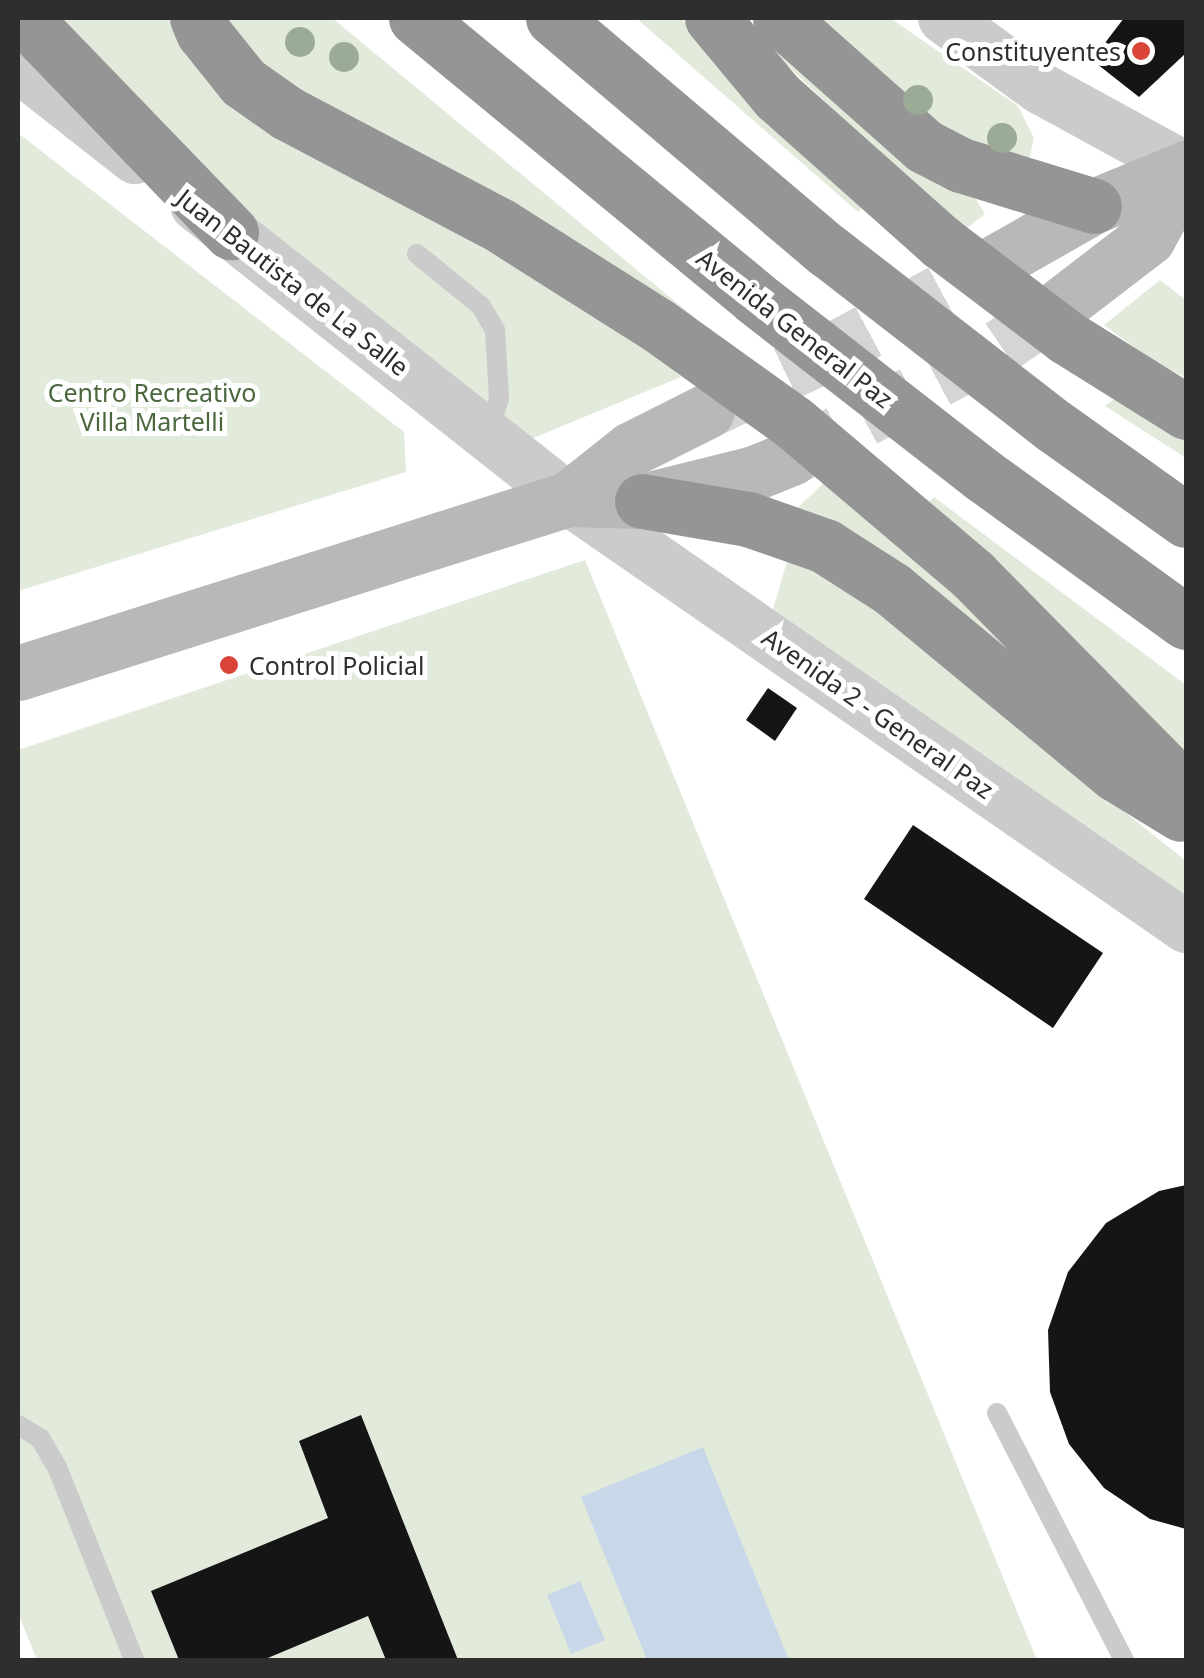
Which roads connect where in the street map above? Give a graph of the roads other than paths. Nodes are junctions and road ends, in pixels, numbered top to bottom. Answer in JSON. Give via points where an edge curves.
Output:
{"nodes":[{"id":1,"x":24,"y":18,"type":"edge"},
{"id":2,"x":197,"y":18,"type":"edge"},
{"id":3,"x":416,"y":18,"type":"edge"},
{"id":4,"x":553,"y":18,"type":"edge"},
{"id":5,"x":712,"y":18,"type":"edge"},
{"id":6,"x":780,"y":18,"type":"edge"},
{"id":7,"x":944,"y":18,"type":"edge"},
{"id":8,"x":18,"y":66,"type":"edge"},
{"id":9,"x":1186,"y":168,"type":"edge"},
{"id":10,"x":1094,"y":206,"type":"junction"},
{"id":11,"x":231,"y":232,"type":"junction"},
{"id":12,"x":1167,"y":252,"type":"edge"},
{"id":13,"x":417,"y":254,"type":"dead end"},
{"id":14,"x":992,"y":264,"type":"tunnel mouth"},
{"id":15,"x":1062,"y":304,"type":"tunnel mouth"},
{"id":16,"x":707,"y":411,"type":"tunnel mouth"},
{"id":17,"x":1186,"y":412,"type":"edge"},
{"id":18,"x":488,"y":435,"type":"junction"},
{"id":19,"x":792,"y":458,"type":"tunnel mouth"},
{"id":20,"x":568,"y":499,"type":"junction"},
{"id":21,"x":642,"y":502,"type":"junction"},
{"id":22,"x":1186,"y":520,"type":"edge"},
{"id":23,"x":1186,"y":622,"type":"edge"},
{"id":24,"x":18,"y":674,"type":"edge"},
{"id":25,"x":1186,"y":791,"type":"edge"},
{"id":26,"x":1186,"y":817,"type":"edge"},
{"id":27,"x":1186,"y":927,"type":"edge"},
{"id":28,"x":997,"y":1413,"type":"dead end"},
{"id":29,"x":18,"y":1424,"type":"edge"},
{"id":30,"x":134,"y":1660,"type":"edge"},
{"id":31,"x":1124,"y":1660,"type":"edge"}],
"edges":[{"from":1,"to":11,"type":"highway"},
{"from":2,"to":25,"type":"highway","via":[[243,82],[287,113],[501,226],[660,326],[794,423],[912,519]]},
{"from":3,"to":23,"type":"highway","name":"Avenida General Paz","via":[[754,297]]},
{"from":4,"to":22,"type":"highway","via":[[827,250]]},
{"from":5,"to":17,"type":"highway","via":[[777,96],[888,197],[1000,290]]},
{"from":6,"to":10,"type":"highway","via":[[924,146],[961,165]]},
{"from":7,"to":9,"type":"street","via":[[1040,88]]},
{"from":8,"to":11,"type":"street","name":"Juan Bautista de La Salle"},
{"from":9,"to":10,"type":"main road"},
{"from":9,"to":12,"type":"main road"},
{"from":10,"to":12,"type":"main road"},
{"from":10,"to":14,"type":"main road"},
{"from":11,"to":18,"type":"street","name":"Juan Bautista de La Salle"},
{"from":12,"to":15,"type":"main road"},
{"from":13,"to":18,"type":"lane","via":[[481,306],[495,330],[499,398]]},
{"from":16,"to":20,"type":"main road","via":[[631,449]]},
{"from":18,"to":20,"type":"street","name":"Juan Bautista de La Salle"},
{"from":19,"to":21,"type":"main road"},
{"from":20,"to":21,"type":"main road"},
{"from":20,"to":24,"type":"main road"},
{"from":20,"to":27,"type":"street","name":"Avenida 2 - General Paz"},
{"from":21,"to":26,"type":"highway","via":[[781,527],[840,554],[1116,774]]},
{"from":28,"to":31,"type":"lane"},
{"from":29,"to":30,"type":"lane","via":[[40,1438],[56,1467]]}]}
